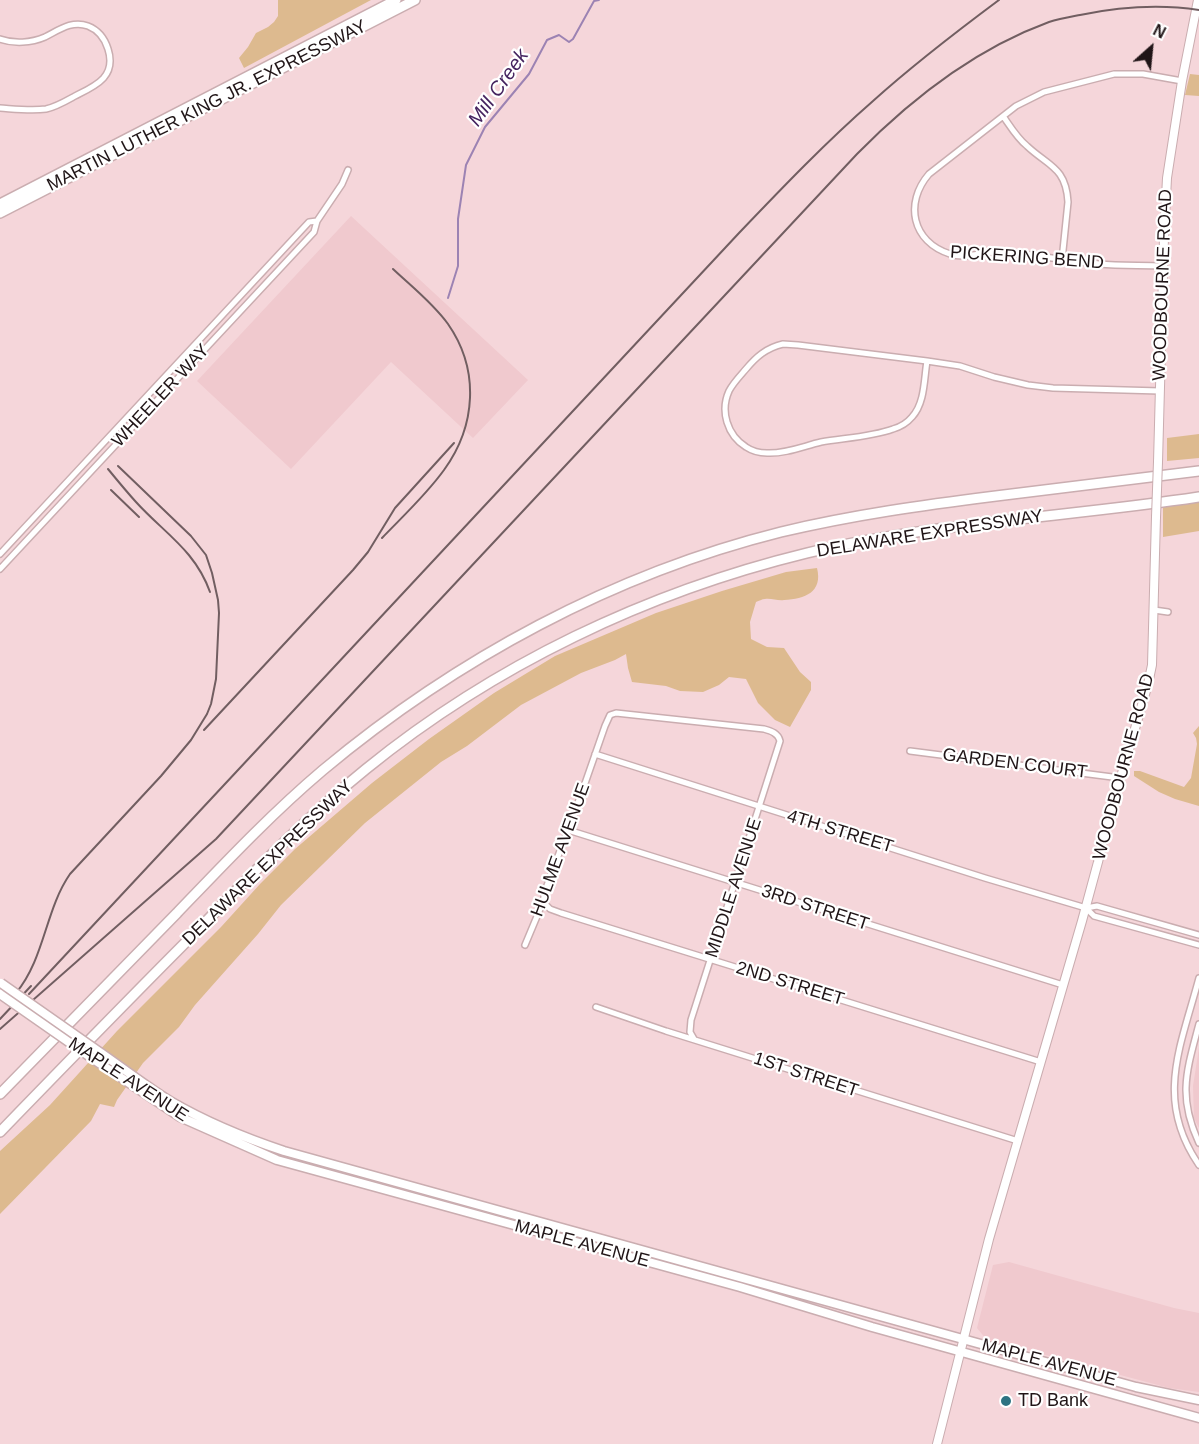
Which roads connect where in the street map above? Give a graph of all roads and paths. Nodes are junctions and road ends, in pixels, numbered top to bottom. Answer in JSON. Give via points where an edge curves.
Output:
{"nodes":[{"id":1,"x":396,"y":0,"type":"edge"},
{"id":2,"x":415,"y":0,"type":"edge"},
{"id":3,"x":1198,"y":0,"type":"edge"},
{"id":4,"x":0,"y":39,"type":"edge"},
{"id":5,"x":1182,"y":81,"type":"junction"},
{"id":6,"x":0,"y":108,"type":"edge"},
{"id":7,"x":1003,"y":116,"type":"junction"},
{"id":8,"x":348,"y":170,"type":"dead end"},
{"id":9,"x":0,"y":204,"type":"edge"},
{"id":10,"x":0,"y":213,"type":"edge"},
{"id":11,"x":317,"y":221,"type":"junction"},
{"id":12,"x":1062,"y":260,"type":"junction"},
{"id":13,"x":1163,"y":266,"type":"junction"},
{"id":14,"x":927,"y":361,"type":"junction"},
{"id":15,"x":1160,"y":391,"type":"junction"},
{"id":16,"x":1199,"y":471,"type":"edge"},
{"id":17,"x":1199,"y":497,"type":"edge"},
{"id":18,"x":0,"y":554,"type":"edge"},
{"id":19,"x":0,"y":569,"type":"edge"},
{"id":20,"x":1154,"y":610,"type":"junction"},
{"id":21,"x":1168,"y":612,"type":"dead end"},
{"id":22,"x":778,"y":736,"type":"joint"},
{"id":23,"x":910,"y":751,"type":"dead end"},
{"id":24,"x":595,"y":754,"type":"junction"},
{"id":25,"x":1120,"y":778,"type":"junction"},
{"id":26,"x":760,"y":807,"type":"junction"},
{"id":27,"x":568,"y":830,"type":"junction"},
{"id":28,"x":736,"y":882,"type":"junction"},
{"id":29,"x":543,"y":902,"type":"junction"},
{"id":30,"x":1086,"y":908,"type":"junction"},
{"id":31,"x":1199,"y":935,"type":"edge"},
{"id":32,"x":525,"y":945,"type":"dead end"},
{"id":33,"x":1199,"y":945,"type":"edge"},
{"id":34,"x":712,"y":959,"type":"junction"},
{"id":35,"x":1199,"y":978,"type":"edge"},
{"id":36,"x":0,"y":983,"type":"edge"},
{"id":37,"x":1063,"y":985,"type":"junction"},
{"id":38,"x":0,"y":994,"type":"edge"},
{"id":39,"x":596,"y":1007,"type":"dead end"},
{"id":40,"x":1199,"y":1024,"type":"edge"},
{"id":41,"x":65,"y":1028,"type":"junction"},
{"id":42,"x":694,"y":1039,"type":"junction"},
{"id":43,"x":1041,"y":1062,"type":"junction"},
{"id":44,"x":0,"y":1094,"type":"edge"},
{"id":45,"x":0,"y":1132,"type":"edge"},
{"id":46,"x":1018,"y":1141,"type":"junction"},
{"id":47,"x":1199,"y":1143,"type":"edge"},
{"id":48,"x":1199,"y":1165,"type":"edge"},
{"id":49,"x":964,"y":1339,"type":"junction"},
{"id":50,"x":961,"y":1352,"type":"junction"},
{"id":51,"x":1157,"y":1392,"type":"junction"},
{"id":52,"x":1133,"y":1399,"type":"junction"},
{"id":53,"x":1199,"y":1400,"type":"edge"},
{"id":54,"x":1199,"y":1418,"type":"edge"},
{"id":55,"x":937,"y":1444,"type":"edge"}],
"edges":[{"from":1,"to":9,"type":"highway","name":"MARTIN LUTHER KING JR. EXPRESSWAY"},
{"from":2,"to":10,"type":"highway","name":"MARTIN LUTHER KING JR. EXPRESSWAY"},
{"from":3,"to":5,"type":"main road","name":"WOODBOURNE ROAD"},
{"from":4,"to":6,"type":"street","via":[[31,41],[72,24],[84,25],[100,35],[110,62],[99,83],[54,107]]},
{"from":5,"to":7,"type":"street","name":"PICKERING BEND","via":[[1135,74],[1104,75],[1044,92]]},
{"from":5,"to":13,"type":"main road","name":"WOODBOURNE ROAD","via":[[1167,178]]},
{"from":7,"to":12,"type":"street","via":[[1022,142],[1062,178],[1068,202]]},
{"from":7,"to":12,"type":"street","name":"PICKERING BEND","via":[[925,179],[915,198],[915,218],[930,243],[951,255],[998,252]]},
{"from":8,"to":11,"type":"street","name":"WHEELER WAY"},
{"from":11,"to":18,"type":"street","name":"WHEELER WAY","via":[[309,222]]},
{"from":11,"to":19,"type":"street","name":"WHEELER WAY","via":[[314,232]]},
{"from":12,"to":13,"type":"street","name":"PICKERING BEND"},
{"from":13,"to":15,"type":"main road","name":"WOODBOURNE ROAD"},
{"from":14,"to":14,"type":"street","via":[[798,345],[775,346],[758,356],[728,392],[726,420],[737,440],[765,453],[889,431],[917,410]]},
{"from":14,"to":15,"type":"street","via":[[960,366],[1028,386]]},
{"from":15,"to":20,"type":"main road","name":"WOODBOURNE ROAD","bridge":true},
{"from":16,"to":41,"type":"highway","name":"DELAWARE EXPRESSWAY","via":[[863,514],[803,527],[680,563],[555,616],[439,684],[325,769],[247,841]]},
{"from":17,"to":45,"type":"highway","name":"DELAWARE EXPRESSWAY","via":[[918,532],[814,552],[724,576],[663,598],[593,627],[536,657],[471,694],[403,741],[309,818]]},
{"from":20,"to":21,"type":"street"},
{"from":20,"to":25,"type":"main road","name":"WOODBOURNE ROAD","via":[[1152,665]]},
{"from":22,"to":24,"type":"street","name":"HULME AVENUE","via":[[764,729],[612,714]]},
{"from":22,"to":26,"type":"street","name":"MIDDLE AVENUE","via":[[780,741]]},
{"from":23,"to":25,"type":"street","name":"GARDEN COURT"},
{"from":24,"to":26,"type":"street","name":"4TH STREET"},
{"from":24,"to":27,"type":"street","name":"HULME AVENUE"},
{"from":25,"to":30,"type":"main road","name":"WOODBOURNE ROAD"},
{"from":26,"to":28,"type":"street","name":"MIDDLE AVENUE"},
{"from":26,"to":30,"type":"street","name":"4TH STREET"},
{"from":27,"to":28,"type":"street","name":"3RD STREET"},
{"from":27,"to":29,"type":"street","name":"HULME AVENUE"},
{"from":28,"to":34,"type":"street","name":"MIDDLE AVENUE"},
{"from":28,"to":37,"type":"street","name":"3RD STREET"},
{"from":29,"to":32,"type":"street","name":"HULME AVENUE"},
{"from":29,"to":34,"type":"street","name":"2ND STREET","via":[[561,913]]},
{"from":30,"to":31,"type":"street","name":"4TH STREET","via":[[1097,906]]},
{"from":30,"to":33,"type":"street","name":"4TH STREET","via":[[1094,916]]},
{"from":30,"to":37,"type":"main road","name":"WOODBOURNE ROAD"},
{"from":34,"to":42,"type":"street","name":"MIDDLE AVENUE","via":[[692,1020],[690,1032]]},
{"from":34,"to":43,"type":"street","name":"2ND STREET"},
{"from":35,"to":48,"type":"street","via":[[1173,1090],[1178,1123]]},
{"from":36,"to":41,"type":"main road","name":"MAPLE AVENUE","bridge":true},
{"from":37,"to":43,"type":"main road","name":"WOODBOURNE ROAD"},
{"from":38,"to":50,"type":"main road","name":"MAPLE AVENUE","bridge":true,"via":[[180,1117],[276,1160]]},
{"from":39,"to":42,"type":"street","name":"1ST STREET"},
{"from":40,"to":47,"type":"street","via":[[1185,1089],[1190,1121]]},
{"from":41,"to":44,"type":"highway","name":"DELAWARE EXPRESSWAY"},
{"from":41,"to":49,"type":"main road","name":"MAPLE AVENUE","bridge":true,"via":[[188,1111],[253,1141]]},
{"from":42,"to":46,"type":"street","name":"1ST STREET"},
{"from":43,"to":46,"type":"main road","name":"WOODBOURNE ROAD"},
{"from":46,"to":49,"type":"main road","name":"WOODBOURNE ROAD"},
{"from":49,"to":50,"type":"main road","name":"WOODBOURNE ROAD"},
{"from":49,"to":51,"type":"main road","name":"MAPLE AVENUE"},
{"from":50,"to":52,"type":"main road","name":"MAPLE AVENUE"},
{"from":50,"to":55,"type":"main road","name":"WOODBOURNE ROAD"},
{"from":51,"to":52,"type":"main road"},
{"from":51,"to":53,"type":"main road","name":"MAPLE AVENUE"},
{"from":52,"to":54,"type":"main road","name":"MAPLE AVENUE"}]}
